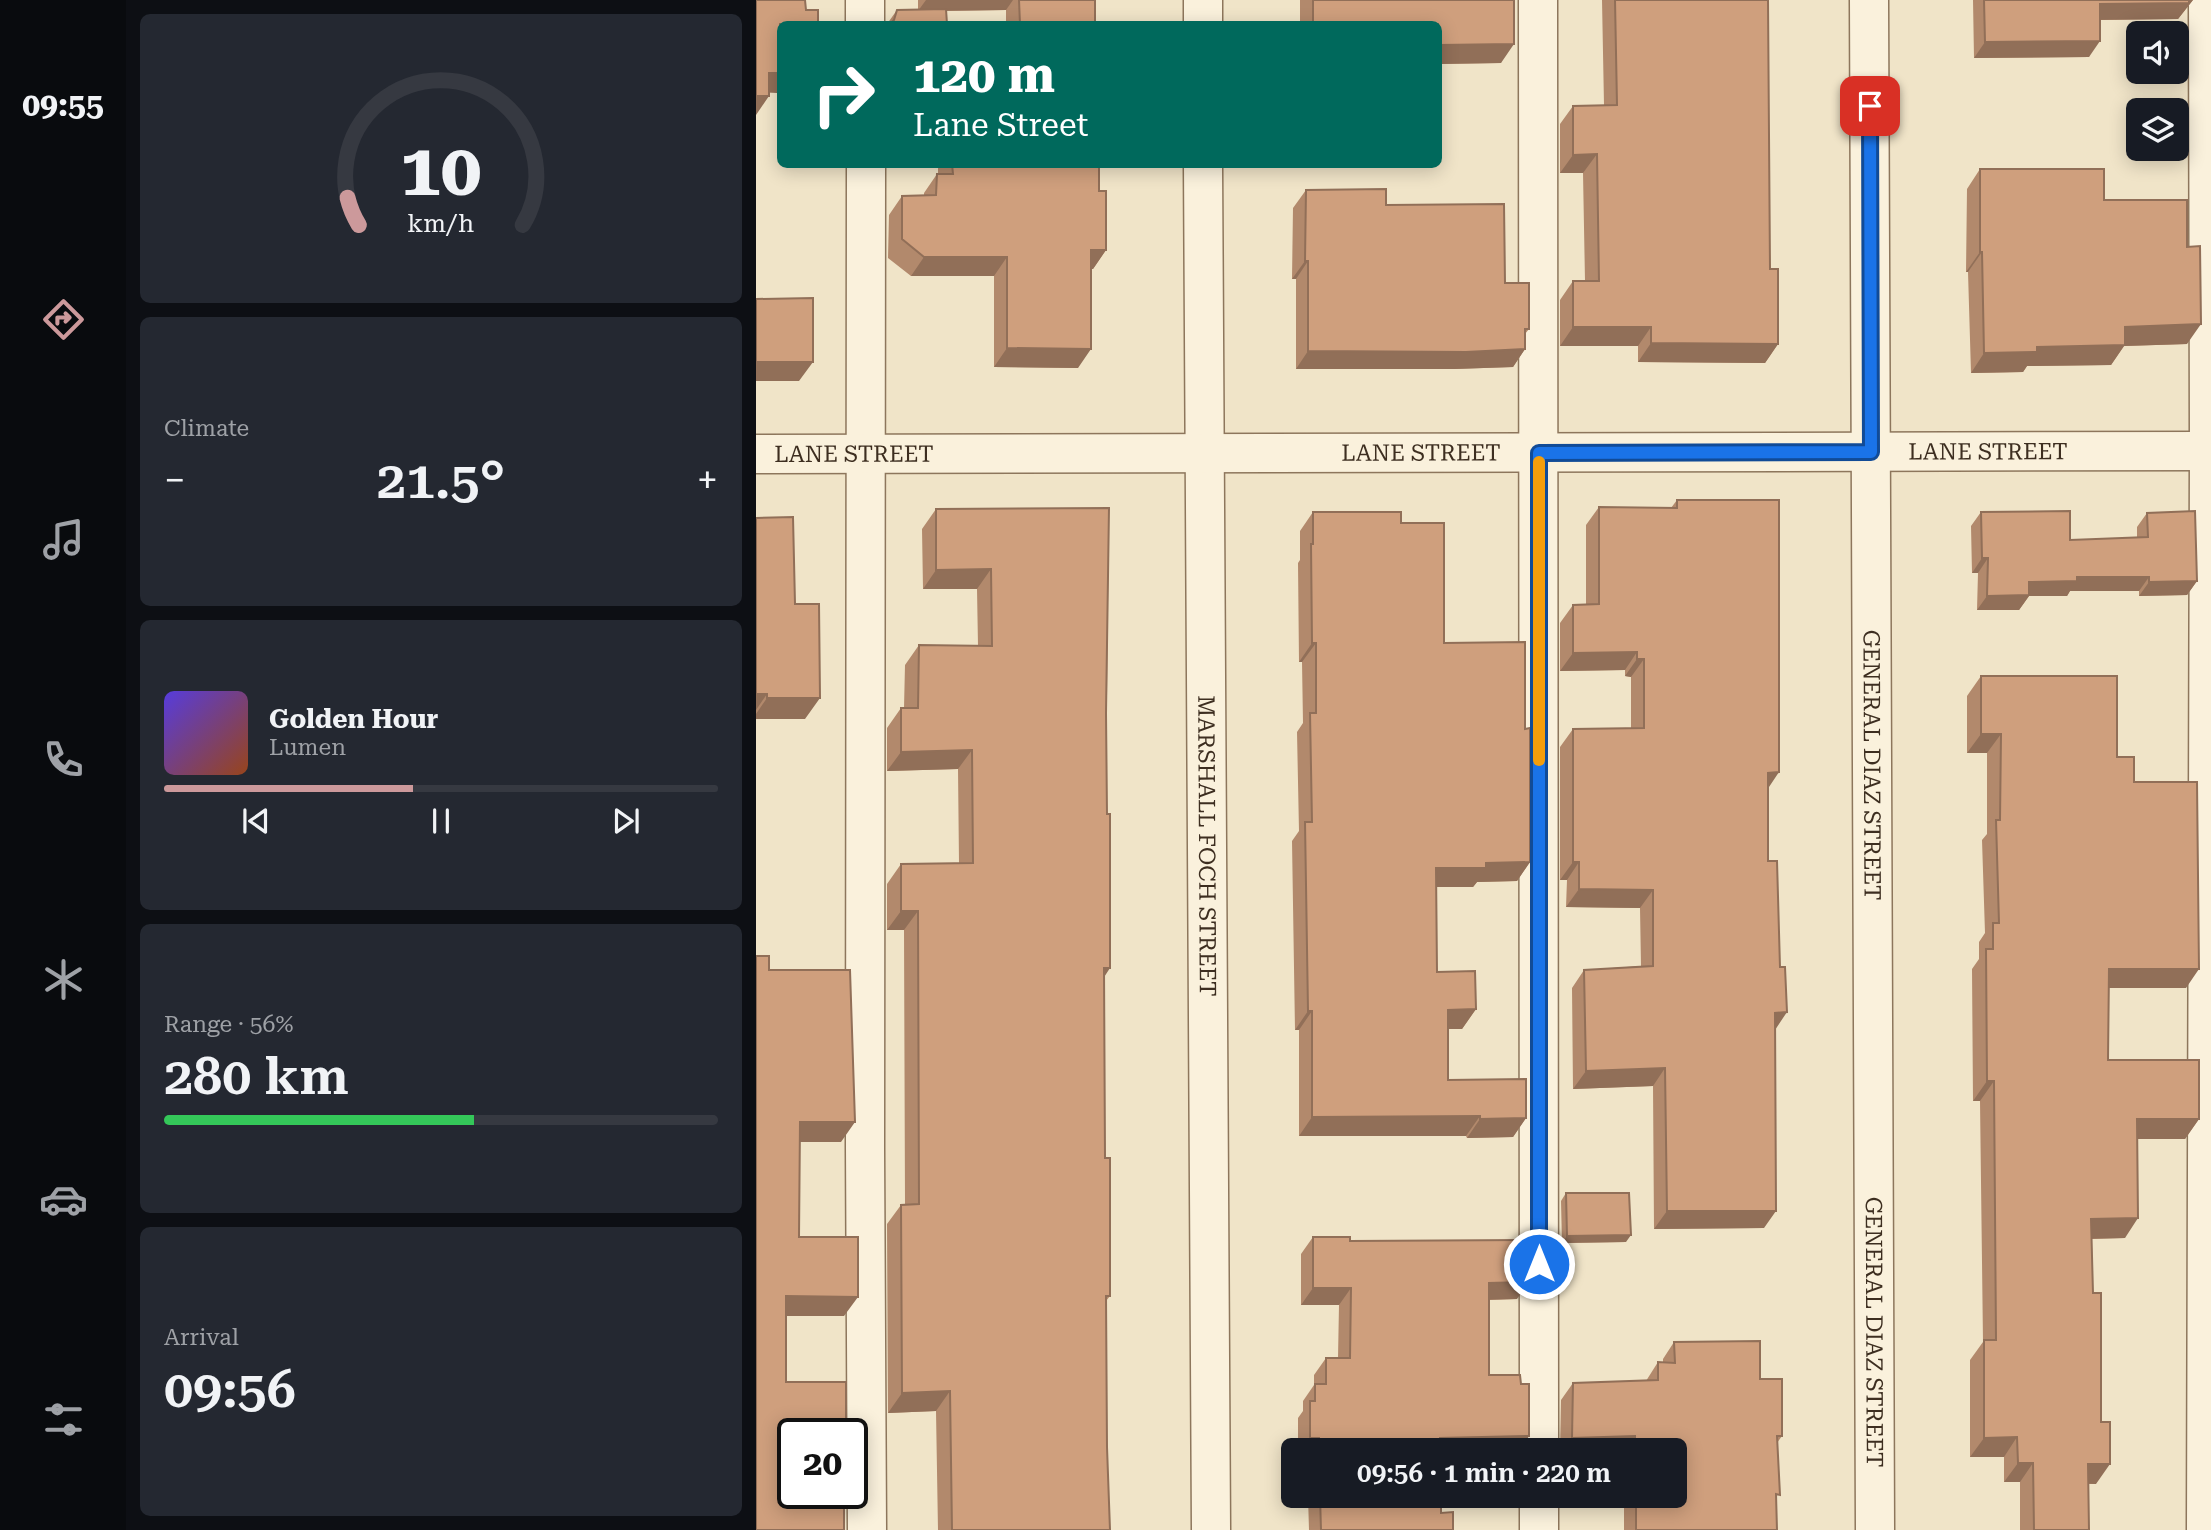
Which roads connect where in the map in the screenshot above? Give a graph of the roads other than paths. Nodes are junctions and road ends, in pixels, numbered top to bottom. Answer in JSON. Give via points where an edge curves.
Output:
{"nodes":[{"id":1,"x":865,"y":0,"type":"edge"},
{"id":2,"x":1203,"y":0,"type":"edge"},
{"id":3,"x":1538,"y":0,"type":"edge"},
{"id":4,"x":1869,"y":0,"type":"edge"},
{"id":5,"x":2208,"y":0,"type":"edge"},
{"id":6,"x":865,"y":21,"type":"edge"},
{"id":7,"x":1203,"y":21,"type":"edge"},
{"id":8,"x":866,"y":168,"type":"edge"},
{"id":9,"x":1203,"y":168,"type":"edge"},
{"id":10,"x":2210,"y":451,"type":"edge"},
{"id":11,"x":1871,"y":452,"type":"junction"},
{"id":12,"x":1204,"y":453,"type":"junction"},
{"id":13,"x":1539,"y":453,"type":"junction"},
{"id":14,"x":756,"y":454,"type":"edge"},
{"id":15,"x":867,"y":454,"type":"junction"},
{"id":16,"x":1539,"y":1438,"type":"edge"},
{"id":17,"x":1539,"y":1508,"type":"edge"},
{"id":18,"x":867,"y":1530,"type":"edge"},
{"id":19,"x":1211,"y":1530,"type":"edge"},
{"id":20,"x":1539,"y":1530,"type":"edge"},
{"id":21,"x":1875,"y":1530,"type":"edge"},
{"id":22,"x":2206,"y":1530,"type":"edge"}],
"edges":[{"from":1,"to":6,"type":"street"},
{"from":2,"to":7,"type":"street"},
{"from":3,"to":13,"type":"street"},
{"from":4,"to":11,"type":"street","name":"GENERAL DIAZ STREET"},
{"from":5,"to":10,"type":"street"},
{"from":8,"to":15,"type":"street"},
{"from":9,"to":12,"type":"street","name":"MARSHALL FOCH STREET"},
{"from":10,"to":11,"type":"street","name":"LANE STREET"},
{"from":10,"to":22,"type":"street"},
{"from":11,"to":13,"type":"street","name":"LANE STREET"},
{"from":11,"to":21,"type":"street","name":"GENERAL DIAZ STREET"},
{"from":12,"to":13,"type":"street","name":"LANE STREET"},
{"from":12,"to":15,"type":"street","name":"LANE STREET"},
{"from":12,"to":19,"type":"street","name":"MARSHALL FOCH STREET"},
{"from":13,"to":16,"type":"street"},
{"from":14,"to":15,"type":"street","name":"LANE STREET"},
{"from":15,"to":18,"type":"street"},
{"from":17,"to":20,"type":"street"}]}
